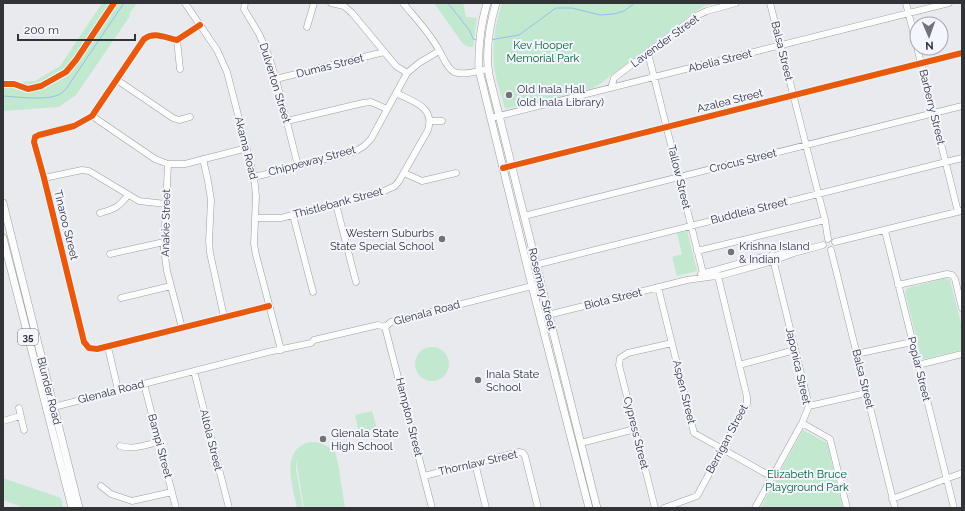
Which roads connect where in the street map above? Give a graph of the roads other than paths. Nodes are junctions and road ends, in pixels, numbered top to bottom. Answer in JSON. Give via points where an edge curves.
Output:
{"nodes":[{"id":1,"x":185,"y":3,"type":"edge"},
{"id":2,"x":245,"y":3,"type":"edge"},
{"id":3,"x":314,"y":3,"type":"edge"},
{"id":4,"x":331,"y":3,"type":"edge"},
{"id":5,"x":403,"y":3,"type":"edge"},
{"id":6,"x":487,"y":3,"type":"edge"},
{"id":7,"x":496,"y":3,"type":"edge"},
{"id":8,"x":736,"y":3,"type":"edge"},
{"id":9,"x":770,"y":3,"type":"edge"},
{"id":10,"x":906,"y":3,"type":"edge"},
{"id":11,"x":949,"y":3,"type":"edge"},
{"id":12,"x":908,"y":13,"type":"junction"},
{"id":13,"x":200,"y":25,"type":"junction"},
{"id":14,"x":307,"y":28,"type":"dead end"},
{"id":15,"x":485,"y":33,"type":"junction"},
{"id":16,"x":177,"y":40,"type":"junction"},
{"id":17,"x":484,"y":44,"type":"junction"},
{"id":18,"x":781,"y":46,"type":"junction"},
{"id":19,"x":440,"y":51,"type":"junction"},
{"id":20,"x":384,"y":52,"type":"junction"},
{"id":21,"x":648,"y":53,"type":"junction"},
{"id":22,"x":962,"y":53,"type":"edge"},
{"id":23,"x":921,"y":63,"type":"junction"},
{"id":24,"x":180,"y":69,"type":"dead end"},
{"id":25,"x":488,"y":69,"type":"junction"},
{"id":26,"x":479,"y":70,"type":"junction"},
{"id":27,"x":407,"y":73,"type":"junction"},
{"id":28,"x":618,"y":75,"type":"junction"},
{"id":29,"x":654,"y":78,"type":"junction"},
{"id":30,"x":276,"y":79,"type":"junction"},
{"id":31,"x":117,"y":80,"type":"junction"},
{"id":32,"x":619,"y":86,"type":"junction"},
{"id":33,"x":611,"y":88,"type":"junction"},
{"id":34,"x":396,"y":93,"type":"junction"},
{"id":35,"x":793,"y":95,"type":"junction"},
{"id":36,"x":962,"y":106,"type":"edge"},
{"id":37,"x":387,"y":109,"type":"junction"},
{"id":38,"x":933,"y":113,"type":"junction"},
{"id":39,"x":92,"y":116,"type":"junction"},
{"id":40,"x":499,"y":116,"type":"junction"},
{"id":41,"x":190,"y":117,"type":"dead end"},
{"id":42,"x":491,"y":118,"type":"junction"},
{"id":43,"x":287,"y":121,"type":"junction"},
{"id":44,"x":430,"y":121,"type":"junction"},
{"id":45,"x":442,"y":121,"type":"dead end"},
{"id":46,"x":666,"y":127,"type":"junction"},
{"id":47,"x":806,"y":145,"type":"junction"},
{"id":48,"x":247,"y":148,"type":"junction"},
{"id":49,"x":962,"y":158,"type":"edge"},
{"id":50,"x":203,"y":159,"type":"junction"},
{"id":51,"x":945,"y":163,"type":"junction"},
{"id":52,"x":168,"y":164,"type":"junction"},
{"id":53,"x":298,"y":166,"type":"junction"},
{"id":54,"x":512,"y":166,"type":"junction"},
{"id":55,"x":503,"y":168,"type":"junction"},
{"id":56,"x":404,"y":173,"type":"junction"},
{"id":57,"x":456,"y":173,"type":"dead end"},
{"id":58,"x":254,"y":176,"type":"junction"},
{"id":59,"x":678,"y":177,"type":"junction"},
{"id":60,"x":44,"y":178,"type":"junction"},
{"id":61,"x":818,"y":194,"type":"junction"},
{"id":62,"x":128,"y":195,"type":"junction"},
{"id":63,"x":3,"y":203,"type":"edge"},
{"id":64,"x":166,"y":204,"type":"junction"},
{"id":65,"x":336,"y":204,"type":"junction"},
{"id":66,"x":960,"y":211,"type":"edge"},
{"id":67,"x":100,"y":213,"type":"dead end"},
{"id":68,"x":293,"y":215,"type":"junction"},
{"id":69,"x":524,"y":216,"type":"junction"},
{"id":70,"x":255,"y":218,"type":"junction"},
{"id":71,"x":825,"y":220,"type":"junction"},
{"id":72,"x":691,"y":226,"type":"junction"},
{"id":73,"x":5,"y":230,"type":"edge"},
{"id":74,"x":885,"y":231,"type":"junction"},
{"id":75,"x":3,"y":238,"type":"edge"},
{"id":76,"x":828,"y":238,"type":"junction"},
{"id":77,"x":164,"y":242,"type":"junction"},
{"id":78,"x":835,"y":242,"type":"junction"},
{"id":79,"x":823,"y":246,"type":"junction"},
{"id":80,"x":831,"y":250,"type":"junction"},
{"id":81,"x":697,"y":251,"type":"junction"},
{"id":82,"x":5,"y":254,"type":"edge"},
{"id":83,"x":110,"y":254,"type":"dead end"},
{"id":84,"x":772,"y":258,"type":"junction"},
{"id":85,"x":535,"y":265,"type":"junction"},
{"id":86,"x":704,"y":275,"type":"junction"},
{"id":87,"x":718,"y":276,"type":"junction"},
{"id":88,"x":356,"y":282,"type":"dead end"},
{"id":89,"x":540,"y":284,"type":"junction"},
{"id":90,"x":898,"y":285,"type":"junction"},
{"id":91,"x":171,"y":286,"type":"junction"},
{"id":92,"x":532,"y":286,"type":"junction"},
{"id":93,"x":658,"y":287,"type":"junction"},
{"id":94,"x":313,"y":292,"type":"dead end"},
{"id":95,"x":121,"y":298,"type":"dead end"},
{"id":96,"x":268,"y":306,"type":"junction"},
{"id":97,"x":962,"y":308,"type":"edge"},
{"id":98,"x":548,"y":315,"type":"junction"},
{"id":99,"x":224,"y":317,"type":"junction"},
{"id":100,"x":540,"y":317,"type":"junction"},
{"id":101,"x":385,"y":327,"type":"junction"},
{"id":102,"x":182,"y":328,"type":"junction"},
{"id":103,"x":912,"y":342,"type":"junction"},
{"id":104,"x":672,"y":343,"type":"junction"},
{"id":105,"x":108,"y":347,"type":"junction"},
{"id":106,"x":280,"y":349,"type":"junction"},
{"id":107,"x":795,"y":350,"type":"junction"},
{"id":108,"x":856,"y":354,"type":"junction"},
{"id":109,"x":962,"y":354,"type":"edge"},
{"id":110,"x":739,"y":365,"type":"junction"},
{"id":111,"x":918,"y":366,"type":"junction"},
{"id":112,"x":194,"y":371,"type":"junction"},
{"id":113,"x":144,"y":384,"type":"junction"},
{"id":114,"x":118,"y":390,"type":"junction"},
{"id":115,"x":866,"y":393,"type":"junction"},
{"id":116,"x":809,"y":406,"type":"junction"},
{"id":117,"x":19,"y":408,"type":"dead end"},
{"id":118,"x":50,"y":408,"type":"junction"},
{"id":119,"x":20,"y":416,"type":"junction"},
{"id":120,"x":3,"y":421,"type":"edge"},
{"id":121,"x":802,"y":423,"type":"junction"},
{"id":122,"x":635,"y":429,"type":"junction"},
{"id":123,"x":24,"y":430,"type":"dead end"},
{"id":124,"x":159,"y":442,"type":"junction"},
{"id":125,"x":581,"y":443,"type":"junction"},
{"id":126,"x":120,"y":446,"type":"dead end"},
{"id":127,"x":722,"y":448,"type":"junction"},
{"id":128,"x":475,"y":463,"type":"junction"},
{"id":129,"x":962,"y":473,"type":"edge"},
{"id":130,"x":424,"y":476,"type":"junction"},
{"id":131,"x":772,"y":477,"type":"junction"},
{"id":132,"x":947,"y":479,"type":"junction"},
{"id":133,"x":101,"y":486,"type":"dead end"},
{"id":134,"x":172,"y":492,"type":"junction"},
{"id":135,"x":892,"y":498,"type":"junction"},
{"id":136,"x":72,"y":508,"type":"edge"},
{"id":137,"x":79,"y":508,"type":"edge"},
{"id":138,"x":176,"y":508,"type":"edge"},
{"id":139,"x":229,"y":508,"type":"edge"},
{"id":140,"x":432,"y":508,"type":"edge"},
{"id":141,"x":486,"y":508,"type":"edge"},
{"id":142,"x":538,"y":508,"type":"edge"},
{"id":143,"x":589,"y":508,"type":"edge"},
{"id":144,"x":597,"y":508,"type":"edge"},
{"id":145,"x":655,"y":508,"type":"edge"},
{"id":146,"x":664,"y":508,"type":"edge"},
{"id":147,"x":755,"y":508,"type":"edge"},
{"id":148,"x":847,"y":508,"type":"edge"},
{"id":149,"x":895,"y":508,"type":"edge"},
{"id":150,"x":954,"y":508,"type":"edge"}],
"edges":[{"from":1,"to":13,"type":"street","name":"Akama Road"},
{"from":2,"to":30,"type":"street","name":"Dulverton Street","via":[[244,9],[264,44]]},
{"from":3,"to":14,"type":"street"},
{"from":4,"to":20,"type":"street","via":[[344,6],[352,13]]},
{"from":5,"to":19,"type":"street"},
{"from":6,"to":15,"type":"main road"},
{"from":7,"to":15,"type":"main road"},
{"from":8,"to":21,"type":"street","name":"Lavender Street","via":[[696,16]]},
{"from":9,"to":18,"type":"street","name":"Balsa Street"},
{"from":10,"to":12,"type":"street","name":"Barberry Street"},
{"from":11,"to":12,"type":"street","name":"Abelia Street"},
{"from":12,"to":18,"type":"street","name":"Abelia Street"},
{"from":12,"to":23,"type":"street","name":"Barberry Street"},
{"from":13,"to":16,"type":"street"},
{"from":13,"to":48,"type":"street","name":"Akama Road","via":[[217,50],[227,72]]},
{"from":15,"to":17,"type":"main road"},
{"from":16,"to":24,"type":"street"},
{"from":16,"to":31,"type":"street","name":"Tinaroo Street","via":[[158,34],[148,36]]},
{"from":17,"to":25,"type":"main road","name":"Rosemary Street"},
{"from":17,"to":26,"type":"main road","name":"Rosemary Street"},
{"from":18,"to":29,"type":"street","name":"Abelia Street"},
{"from":18,"to":35,"type":"street","name":"Balsa Street"},
{"from":19,"to":26,"type":"street","via":[[446,64],[455,72]]},
{"from":19,"to":27,"type":"street","name":"Chippeway Street"},
{"from":20,"to":27,"type":"street","via":[[396,66]]},
{"from":20,"to":30,"type":"street","name":"Dumas Street"},
{"from":21,"to":28,"type":"street","name":"Lavender Street"},
{"from":21,"to":29,"type":"street","name":"Tallow Street"},
{"from":22,"to":23,"type":"street","name":"Azalea Street"},
{"from":23,"to":35,"type":"street","name":"Azalea Street"},
{"from":23,"to":38,"type":"street","name":"Barberry Street"},
{"from":25,"to":26,"type":"street"},
{"from":25,"to":40,"type":"main road","name":"Rosemary Street"},
{"from":26,"to":42,"type":"main road","name":"Rosemary Street"},
{"from":27,"to":34,"type":"street","name":"Chippeway Street"},
{"from":28,"to":32,"type":"street"},
{"from":28,"to":33,"type":"street","name":"Lavender Street","via":[[614,78]]},
{"from":29,"to":32,"type":"street","name":"Abelia Street"},
{"from":29,"to":46,"type":"street","name":"Tallow Street"},
{"from":30,"to":43,"type":"street","name":"Dulverton Street"},
{"from":31,"to":39,"type":"street","name":"Tinaroo Street"},
{"from":31,"to":41,"type":"street","via":[[173,118],[179,120]]},
{"from":32,"to":33,"type":"street","name":"Abelia Street"},
{"from":33,"to":40,"type":"street","name":"Abelia Street"},
{"from":34,"to":37,"type":"street","name":"Chippeway Street"},
{"from":34,"to":44,"type":"street","via":[[424,108]]},
{"from":35,"to":46,"type":"street","name":"Azalea Street"},
{"from":35,"to":47,"type":"street","name":"Balsa Street"},
{"from":36,"to":38,"type":"street","name":"Crocus Street"},
{"from":37,"to":43,"type":"street","via":[[371,102]]},
{"from":37,"to":53,"type":"street","name":"Chippeway Street","via":[[371,139],[356,152]]},
{"from":38,"to":47,"type":"street","name":"Crocus Street"},
{"from":38,"to":51,"type":"street","name":"Barberry Street"},
{"from":39,"to":52,"type":"street","via":[[155,159]]},
{"from":39,"to":60,"type":"street","name":"Tinaroo Street","via":[[74,126],[35,137],[34,142]]},
{"from":40,"to":42,"type":"street","name":"Abelia Street"},
{"from":40,"to":54,"type":"main road","name":"Rosemary Street"},
{"from":42,"to":55,"type":"main road","name":"Rosemary Street"},
{"from":43,"to":53,"type":"street","name":"Dulverton Street"},
{"from":44,"to":45,"type":"street"},
{"from":44,"to":56,"type":"street","name":"Thistlebank Street","via":[[428,130]]},
{"from":46,"to":54,"type":"street","name":"Azalea Street"},
{"from":46,"to":59,"type":"street","name":"Tallow Street"},
{"from":47,"to":59,"type":"street","name":"Crocus Street"},
{"from":47,"to":61,"type":"street","name":"Balsa Street"},
{"from":48,"to":50,"type":"street"},
{"from":48,"to":58,"type":"street","name":"Akama Road"},
{"from":49,"to":51,"type":"street","name":"Buddleia Street"},
{"from":50,"to":52,"type":"street","via":[[184,164]]},
{"from":50,"to":99,"type":"street","via":[[211,200],[210,253]]},
{"from":51,"to":61,"type":"street","name":"Buddleia Street"},
{"from":51,"to":66,"type":"street","name":"Barberry Street"},
{"from":52,"to":64,"type":"street","name":"Anakie Street"},
{"from":53,"to":58,"type":"street","name":"Chippeway Street"},
{"from":54,"to":55,"type":"street","name":"Azalea Street"},
{"from":54,"to":69,"type":"main road","name":"Rosemary Street"},
{"from":55,"to":92,"type":"main road","name":"Rosemary Street"},
{"from":56,"to":57,"type":"street","via":[[422,181]]},
{"from":56,"to":65,"type":"street","name":"Thistlebank Street","via":[[390,189]]},
{"from":58,"to":70,"type":"street","name":"Akama Road"},
{"from":59,"to":69,"type":"street","name":"Crocus Street"},
{"from":59,"to":72,"type":"street","name":"Tallow Street"},
{"from":60,"to":62,"type":"street","via":[[82,170],[89,171]]},
{"from":60,"to":105,"type":"street","name":"Tinaroo Street","via":[[84,342],[93,350]]},
{"from":61,"to":71,"type":"street","name":"Balsa Street"},
{"from":61,"to":72,"type":"street","name":"Buddleia Street"},
{"from":62,"to":64,"type":"street","via":[[139,201]]},
{"from":62,"to":67,"type":"street","via":[[115,208]]},
{"from":63,"to":73,"type":"main road","name":"Blunder Road","number":"35"},
{"from":64,"to":77,"type":"street","name":"Anakie Street"},
{"from":65,"to":68,"type":"street","name":"Thistlebank Street"},
{"from":65,"to":88,"type":"street"},
{"from":66,"to":74,"type":"street"},
{"from":68,"to":70,"type":"street","name":"Thistlebank Street","via":[[274,219]]},
{"from":68,"to":94,"type":"street"},
{"from":69,"to":85,"type":"main road","name":"Rosemary Street"},
{"from":70,"to":96,"type":"street","name":"Akama Road","via":[[254,244]]},
{"from":71,"to":76,"type":"street","name":"Balsa Street"},
{"from":71,"to":81,"type":"street"},
{"from":72,"to":81,"type":"street","name":"Tallow Street"},
{"from":72,"to":85,"type":"street","name":"Buddleia Street"},
{"from":73,"to":118,"type":"main road","name":"Blunder Road","number":"35"},
{"from":74,"to":78,"type":"street"},
{"from":74,"to":90,"type":"street","name":"Poplar Street"},
{"from":75,"to":82,"type":"main road","name":"Blunder Road","number":"35"},
{"from":76,"to":78,"type":"street"},
{"from":76,"to":79,"type":"street"},
{"from":77,"to":83,"type":"street"},
{"from":77,"to":91,"type":"street","name":"Anakie Street"},
{"from":78,"to":80,"type":"street"},
{"from":79,"to":80,"type":"street"},
{"from":79,"to":84,"type":"street","name":"Biota Street"},
{"from":80,"to":108,"type":"street","name":"Balsa Street"},
{"from":81,"to":86,"type":"street","name":"Tallow Street"},
{"from":82,"to":118,"type":"main road","name":"Blunder Road","number":"35"},
{"from":84,"to":86,"type":"street","name":"Biota Street"},
{"from":84,"to":87,"type":"street","name":"Biota Street"},
{"from":84,"to":107,"type":"street","name":"Japonica Street"},
{"from":85,"to":89,"type":"main road","name":"Rosemary Street"},
{"from":86,"to":87,"type":"street","name":"Biota Street"},
{"from":86,"to":93,"type":"street","name":"Biota Street"},
{"from":87,"to":110,"type":"street","name":"Berrigan Street"},
{"from":89,"to":92,"type":"street","name":"Glenala Road"},
{"from":89,"to":98,"type":"main road","name":"Rosemary Street"},
{"from":90,"to":97,"type":"street","via":[[952,275]]},
{"from":90,"to":103,"type":"street","name":"Poplar Street"},
{"from":91,"to":95,"type":"street"},
{"from":91,"to":102,"type":"street","name":"Anakie Street"},
{"from":92,"to":100,"type":"main road","name":"Rosemary Street"},
{"from":92,"to":101,"type":"street","name":"Glenala Road","via":[[391,322]]},
{"from":93,"to":98,"type":"street","name":"Biota Street"},
{"from":93,"to":104,"type":"street","name":"Aspen Street"},
{"from":96,"to":99,"type":"street","name":"Tinaroo Street"},
{"from":96,"to":106,"type":"street","name":"Akama Road"},
{"from":98,"to":100,"type":"street","name":"Biota Street"},
{"from":98,"to":125,"type":"main road","name":"Rosemary Street"},
{"from":99,"to":102,"type":"street","name":"Tinaroo Street"},
{"from":100,"to":143,"type":"main road","name":"Rosemary Street"},
{"from":101,"to":106,"type":"street","name":"Glenala Road","via":[[378,325],[310,339]]},
{"from":101,"to":130,"type":"street","name":"Hampton Street"},
{"from":102,"to":105,"type":"street","name":"Tinaroo Street"},
{"from":103,"to":108,"type":"street"},
{"from":103,"to":111,"type":"street","name":"Poplar Street"},
{"from":104,"to":122,"type":"street","name":"Cypress Street","via":[[628,353],[620,358],[619,366]]},
{"from":104,"to":127,"type":"street","name":"Aspen Street","via":[[694,433]]},
{"from":105,"to":114,"type":"street"},
{"from":106,"to":112,"type":"street","name":"Glenala Road"},
{"from":107,"to":110,"type":"street"},
{"from":107,"to":116,"type":"street","name":"Japonica Street"},
{"from":108,"to":115,"type":"street","name":"Balsa Street"},
{"from":109,"to":111,"type":"street"},
{"from":110,"to":127,"type":"street","name":"Berrigan Street","via":[[748,400]]},
{"from":111,"to":132,"type":"street","name":"Poplar Street"},
{"from":112,"to":113,"type":"street","name":"Glenala Road"},
{"from":112,"to":139,"type":"street","name":"Altola Street"},
{"from":113,"to":114,"type":"street","name":"Glenala Road"},
{"from":113,"to":124,"type":"street","name":"Bampi Street"},
{"from":114,"to":118,"type":"street","name":"Glenala Road"},
{"from":115,"to":116,"type":"street"},
{"from":115,"to":135,"type":"street","name":"Balsa Street"},
{"from":116,"to":121,"type":"street","name":"Japonica Street"},
{"from":117,"to":119,"type":"street"},
{"from":118,"to":136,"type":"main road","name":"Blunder Road","number":"35"},
{"from":118,"to":137,"type":"main road","name":"Blunder Road","number":"35"},
{"from":119,"to":120,"type":"street"},
{"from":119,"to":123,"type":"street"},
{"from":121,"to":131,"type":"street","name":"Japonica Street"},
{"from":121,"to":148,"type":"street","via":[[830,439]]},
{"from":122,"to":125,"type":"street"},
{"from":122,"to":145,"type":"street","name":"Cypress Street"},
{"from":124,"to":126,"type":"street","via":[[134,448]]},
{"from":124,"to":134,"type":"street","name":"Bampi Street"},
{"from":125,"to":144,"type":"main road","name":"Rosemary Street"},
{"from":127,"to":131,"type":"street","name":"Aspen Street"},
{"from":127,"to":146,"type":"street","name":"Berrigan Street","via":[[697,496]]},
{"from":128,"to":130,"type":"street","name":"Thornlaw Street"},
{"from":128,"to":141,"type":"street"},
{"from":128,"to":142,"type":"street","name":"Thornlaw Street","via":[[523,453]]},
{"from":129,"to":132,"type":"street"},
{"from":130,"to":140,"type":"street","name":"Hampton Street"},
{"from":131,"to":147,"type":"street","name":"Japonica Street"},
{"from":132,"to":135,"type":"street"},
{"from":132,"to":150,"type":"street","name":"Poplar Street"},
{"from":133,"to":134,"type":"street","via":[[111,494],[132,501]]},
{"from":134,"to":138,"type":"street","name":"Bampi Street"},
{"from":135,"to":149,"type":"street","name":"Balsa Street"}]}
